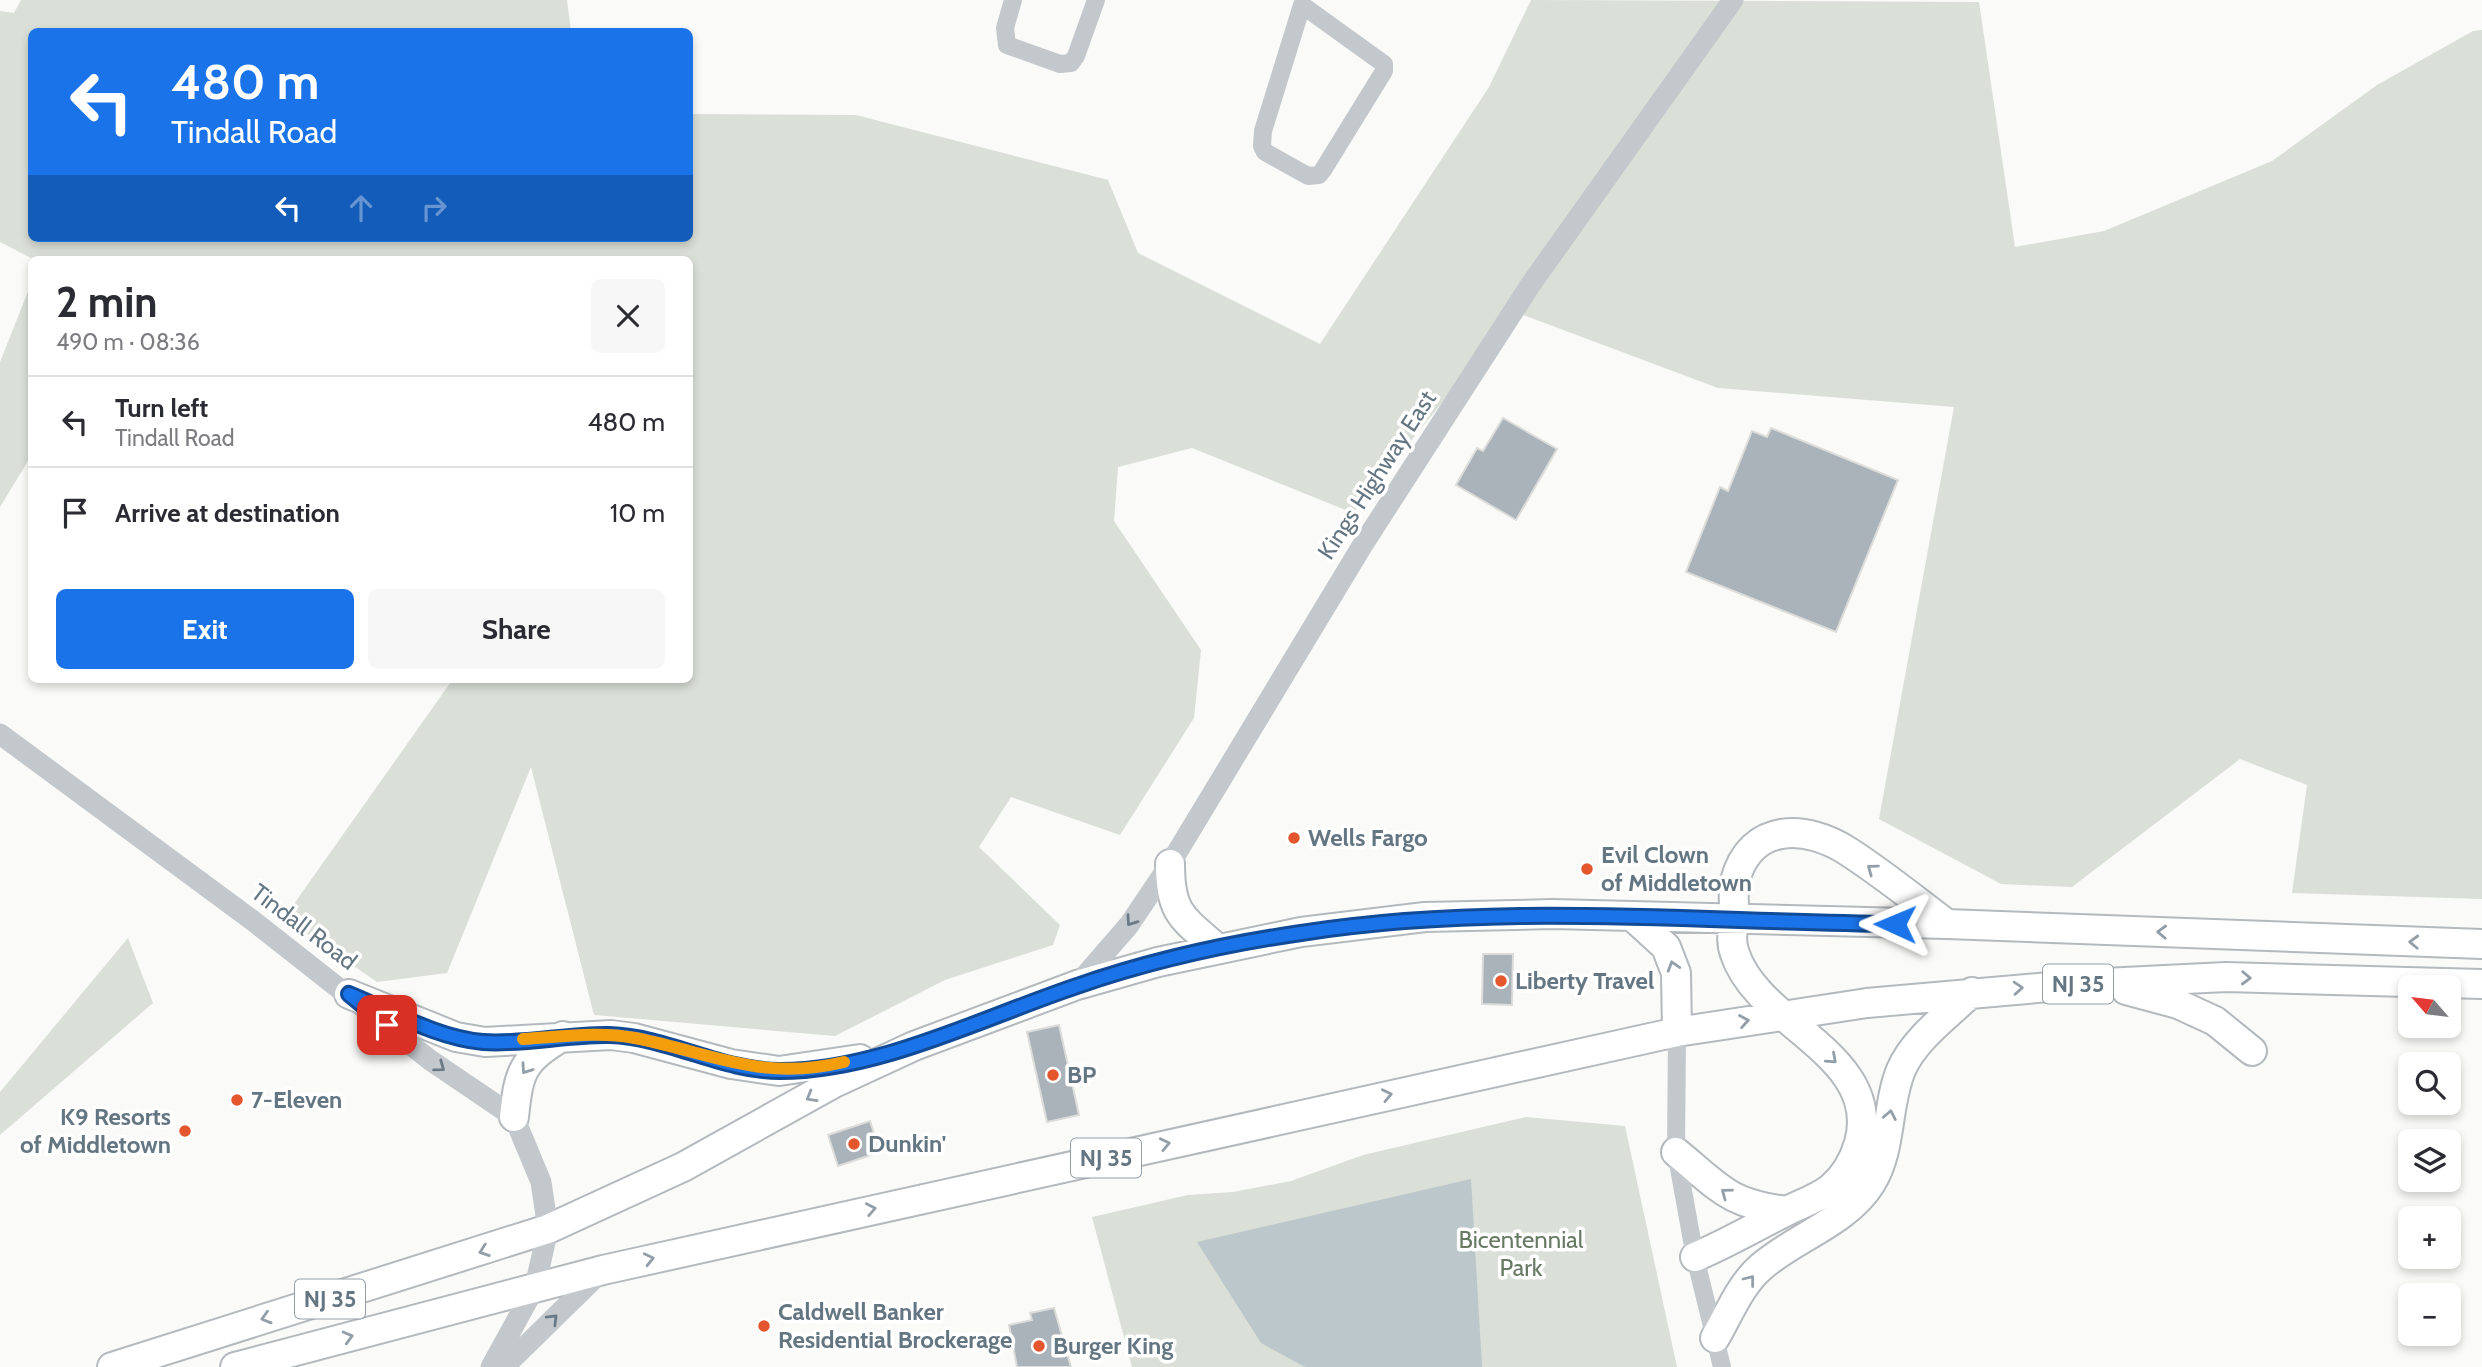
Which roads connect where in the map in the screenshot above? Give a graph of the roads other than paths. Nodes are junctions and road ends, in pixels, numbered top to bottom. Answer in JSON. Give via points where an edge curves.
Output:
{"nodes":[{"id":1,"x":1013,"y":0,"type":"edge"},
{"id":2,"x":1096,"y":0,"type":"edge"},
{"id":3,"x":1733,"y":0,"type":"edge"},
{"id":4,"x":1301,"y":3,"type":"edge"},
{"id":5,"x":0,"y":734,"type":"edge"},
{"id":6,"x":1170,"y":864,"type":"junction"},
{"id":7,"x":1632,"y":916,"type":"junction"},
{"id":8,"x":1734,"y":919,"type":"junction"},
{"id":9,"x":1947,"y":924,"type":"junction"},
{"id":10,"x":2482,"y":944,"type":"edge"},
{"id":11,"x":1217,"y":948,"type":"junction"},
{"id":12,"x":2099,"y":983,"type":"junction"},
{"id":13,"x":2482,"y":984,"type":"edge"},
{"id":14,"x":1077,"y":985,"type":"junction"},
{"id":15,"x":1972,"y":992,"type":"junction"},
{"id":16,"x":349,"y":994,"type":"junction"},
{"id":17,"x":1779,"y":1015,"type":"junction"},
{"id":18,"x":1677,"y":1032,"type":"junction"},
{"id":19,"x":563,"y":1037,"type":"junction"},
{"id":20,"x":914,"y":1046,"type":"junction"},
{"id":21,"x":2252,"y":1051,"type":"dead end"},
{"id":22,"x":514,"y":1117,"type":"junction"},
{"id":23,"x":1676,"y":1152,"type":"junction"},
{"id":24,"x":1787,"y":1211,"type":"junction"},
{"id":25,"x":548,"y":1229,"type":"junction"},
{"id":26,"x":1695,"y":1258,"type":"junction"},
{"id":27,"x":603,"y":1270,"type":"junction"},
{"id":28,"x":535,"y":1287,"type":"junction"},
{"id":29,"x":1715,"y":1338,"type":"junction"},
{"id":30,"x":111,"y":1367,"type":"edge"},
{"id":31,"x":235,"y":1367,"type":"edge"},
{"id":32,"x":491,"y":1367,"type":"edge"},
{"id":33,"x":504,"y":1367,"type":"edge"},
{"id":34,"x":1722,"y":1367,"type":"edge"}],
"edges":[{"from":1,"to":2,"type":"street","via":[[1005,27],[1007,46],[1060,64],[1071,63],[1076,56]]},
{"from":3,"to":6,"type":"street","name":"Kings Highway East","via":[[1531,284],[1370,533]]},
{"from":4,"to":4,"type":"street","via":[[1384,64],[1323,170],[1308,176],[1262,146]]},
{"from":5,"to":16,"type":"street","name":"Tindall Road"},
{"from":6,"to":11,"type":"highway","via":[[1170,887],[1179,915]]},
{"from":6,"to":14,"type":"street","name":"Kings Highway East","one_way":true,"via":[[1129,925]]},
{"from":7,"to":8,"type":"highway","number":"NJ 35"},
{"from":7,"to":11,"type":"highway","number":"NJ 35","via":[[1425,917]]},
{"from":18,"to":7,"type":"highway","one_way":true,"via":[[1676,973],[1666,947]]},
{"from":8,"to":9,"type":"highway","number":"NJ 35"},
{"from":9,"to":8,"type":"highway","one_way":true,"via":[[1824,836],[1790,831],[1773,836],[1746,857],[1733,885]]},
{"from":8,"to":17,"type":"highway","via":[[1735,956]]},
{"from":10,"to":9,"type":"highway","number":"NJ 35","one_way":true},
{"from":11,"to":14,"type":"highway","number":"NJ 35"},
{"from":12,"to":13,"type":"highway","number":"NJ 35","one_way":true,"via":[[2226,977]]},
{"from":15,"to":12,"type":"highway","number":"NJ 35","one_way":true},
{"from":12,"to":21,"type":"highway","via":[[2178,1004],[2215,1021]]},
{"from":14,"to":20,"type":"highway","number":"NJ 35"},
{"from":15,"to":17,"type":"highway","number":"NJ 35"},
{"from":29,"to":15,"type":"highway","one_way":true,"via":[[1749,1279],[1763,1265],[1835,1219],[1866,1190],[1882,1158],[1895,1086],[1909,1054]]},
{"from":16,"to":19,"type":"highway","via":[[456,1037],[485,1042]]},
{"from":16,"to":22,"type":"street","name":"Tindall Road","one_way":true,"via":[[430,1060]]},
{"from":18,"to":17,"type":"highway","number":"NJ 35","one_way":true},
{"from":17,"to":24,"type":"highway","one_way":true,"via":[[1838,1063],[1852,1084],[1861,1126],[1859,1143],[1842,1176],[1809,1202]]},
{"from":18,"to":23,"type":"street"},
{"from":27,"to":18,"type":"highway","number":"NJ 35","one_way":true},
{"from":19,"to":20,"type":"highway","via":[[634,1038],[731,1064],[779,1071],[829,1066]]},
{"from":19,"to":22,"type":"highway","one_way":true,"via":[[539,1051],[520,1074]]},
{"from":20,"to":25,"type":"highway","number":"NJ 35","one_way":true,"via":[[834,1083],[683,1167]]},
{"from":22,"to":25,"type":"street","via":[[541,1182]]},
{"from":24,"to":23,"type":"highway","one_way":true,"via":[[1739,1202]]},
{"from":23,"to":26,"type":"street"},
{"from":24,"to":26,"type":"highway"},
{"from":25,"to":28,"type":"street"},
{"from":25,"to":30,"type":"highway","number":"NJ 35","one_way":true},
{"from":26,"to":29,"type":"street"},
{"from":27,"to":28,"type":"highway","number":"NJ 35"},
{"from":33,"to":27,"type":"street","one_way":true},
{"from":31,"to":28,"type":"highway","number":"NJ 35","one_way":true},
{"from":28,"to":32,"type":"street"},
{"from":29,"to":34,"type":"street"}]}
